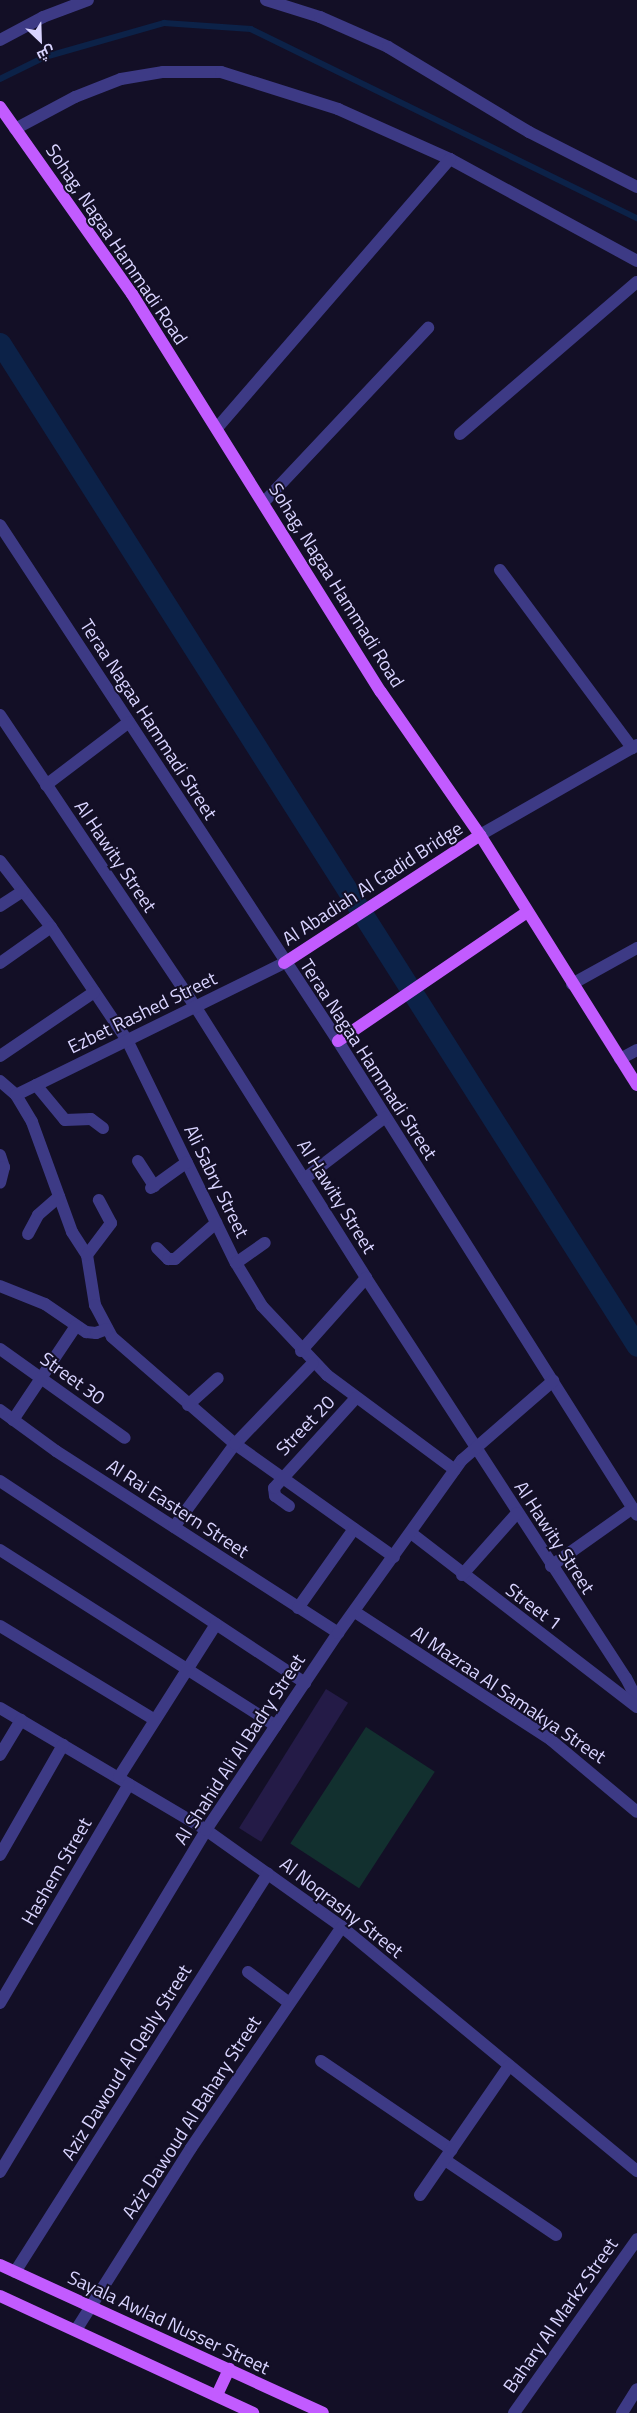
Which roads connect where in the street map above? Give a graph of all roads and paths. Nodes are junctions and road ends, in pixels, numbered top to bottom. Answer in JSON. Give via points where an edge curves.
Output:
{"nodes":[{"id":1,"x":88,"y":0,"type":"edge"},
{"id":2,"x":266,"y":0,"type":"edge"},
{"id":3,"x":0,"y":40,"type":"edge"},
{"id":4,"x":0,"y":107,"type":"edge"},
{"id":5,"x":15,"y":129,"type":"junction"},
{"id":6,"x":450,"y":160,"type":"junction"},
{"id":7,"x":637,"y":187,"type":"edge"},
{"id":8,"x":637,"y":261,"type":"edge"},
{"id":9,"x":637,"y":282,"type":"edge"},
{"id":10,"x":428,"y":328,"type":"dead end"},
{"id":11,"x":218,"y":428,"type":"junction"},
{"id":12,"x":460,"y":434,"type":"dead end"},
{"id":13,"x":263,"y":503,"type":"junction"},
{"id":14,"x":0,"y":525,"type":"edge"},
{"id":15,"x":500,"y":570,"type":"dead end"},
{"id":16,"x":0,"y":715,"type":"edge"},
{"id":17,"x":129,"y":722,"type":"junction"},
{"id":18,"x":634,"y":746,"type":"edge"},
{"id":19,"x":46,"y":784,"type":"junction"},
{"id":20,"x":480,"y":835,"type":"junction"},
{"id":21,"x":0,"y":861,"type":"edge"},
{"id":22,"x":23,"y":891,"type":"junction"},
{"id":23,"x":0,"y":906,"type":"edge"},
{"id":24,"x":527,"y":912,"type":"junction"},
{"id":25,"x":51,"y":927,"type":"junction"},
{"id":26,"x":637,"y":948,"type":"edge"},
{"id":27,"x":0,"y":963,"type":"edge"},
{"id":28,"x":284,"y":963,"type":"junction"},
{"id":29,"x":572,"y":984,"type":"junction"},
{"id":30,"x":94,"y":992,"type":"junction"},
{"id":31,"x":195,"y":1006,"type":"junction"},
{"id":32,"x":127,"y":1040,"type":"junction"},
{"id":33,"x":338,"y":1040,"type":"junction"},
{"id":34,"x":637,"y":1050,"type":"edge"},
{"id":35,"x":0,"y":1056,"type":"edge"},
{"id":36,"x":620,"y":1059,"type":"junction"},
{"id":37,"x":0,"y":1081,"type":"edge"},
{"id":38,"x":36,"y":1085,"type":"junction"},
{"id":39,"x":637,"y":1086,"type":"edge"},
{"id":40,"x":16,"y":1095,"type":"junction"},
{"id":41,"x":384,"y":1118,"type":"junction"},
{"id":42,"x":103,"y":1128,"type":"dead end"},
{"id":43,"x":0,"y":1155,"type":"edge"},
{"id":44,"x":138,"y":1161,"type":"dead end"},
{"id":45,"x":187,"y":1162,"type":"junction"},
{"id":46,"x":304,"y":1179,"type":"junction"},
{"id":47,"x":0,"y":1183,"type":"edge"},
{"id":48,"x":59,"y":1197,"type":"junction"},
{"id":49,"x":99,"y":1200,"type":"dead end"},
{"id":50,"x":216,"y":1222,"type":"junction"},
{"id":51,"x":28,"y":1234,"type":"dead end"},
{"id":52,"x":266,"y":1243,"type":"dead end"},
{"id":53,"x":156,"y":1248,"type":"dead end"},
{"id":54,"x":87,"y":1255,"type":"junction"},
{"id":55,"x":236,"y":1263,"type":"junction"},
{"id":56,"x":366,"y":1278,"type":"junction"},
{"id":57,"x":0,"y":1286,"type":"edge"},
{"id":58,"x":76,"y":1326,"type":"junction"},
{"id":59,"x":107,"y":1329,"type":"junction"},
{"id":60,"x":0,"y":1349,"type":"edge"},
{"id":61,"x":301,"y":1351,"type":"junction"},
{"id":62,"x":313,"y":1363,"type":"junction"},
{"id":63,"x":41,"y":1378,"type":"junction"},
{"id":64,"x":218,"y":1378,"type":"dead end"},
{"id":65,"x":553,"y":1380,"type":"junction"},
{"id":66,"x":356,"y":1398,"type":"junction"},
{"id":67,"x":188,"y":1405,"type":"junction"},
{"id":68,"x":5,"y":1418,"type":"edge"},
{"id":69,"x":125,"y":1438,"type":"dead end"},
{"id":70,"x":235,"y":1444,"type":"junction"},
{"id":71,"x":474,"y":1446,"type":"junction"},
{"id":72,"x":455,"y":1470,"type":"junction"},
{"id":73,"x":280,"y":1478,"type":"junction"},
{"id":74,"x":1,"y":1485,"type":"edge"},
{"id":75,"x":289,"y":1506,"type":"dead end"},
{"id":76,"x":635,"y":1511,"type":"edge"},
{"id":77,"x":517,"y":1513,"type":"junction"},
{"id":78,"x":174,"y":1527,"type":"junction"},
{"id":79,"x":354,"y":1529,"type":"junction"},
{"id":80,"x":411,"y":1533,"type":"junction"},
{"id":81,"x":0,"y":1550,"type":"edge"},
{"id":82,"x":394,"y":1557,"type":"junction"},
{"id":83,"x":551,"y":1566,"type":"junction"},
{"id":84,"x":462,"y":1575,"type":"junction"},
{"id":85,"x":298,"y":1608,"type":"junction"},
{"id":86,"x":355,"y":1612,"type":"junction"},
{"id":87,"x":216,"y":1624,"type":"junction"},
{"id":88,"x":0,"y":1626,"type":"edge"},
{"id":89,"x":338,"y":1633,"type":"junction"},
{"id":90,"x":187,"y":1669,"type":"junction"},
{"id":91,"x":305,"y":1683,"type":"junction"},
{"id":92,"x":637,"y":1700,"type":"edge"},
{"id":93,"x":637,"y":1707,"type":"edge"},
{"id":94,"x":0,"y":1708,"type":"edge"},
{"id":95,"x":21,"y":1720,"type":"junction"},
{"id":96,"x":154,"y":1720,"type":"junction"},
{"id":97,"x":276,"y":1726,"type":"junction"},
{"id":98,"x":63,"y":1744,"type":"junction"},
{"id":99,"x":0,"y":1755,"type":"edge"},
{"id":100,"x":124,"y":1780,"type":"junction"},
{"id":101,"x":637,"y":1812,"type":"edge"},
{"id":102,"x":206,"y":1830,"type":"junction"},
{"id":103,"x":0,"y":1855,"type":"edge"},
{"id":104,"x":268,"y":1873,"type":"junction"},
{"id":105,"x":342,"y":1927,"type":"junction"},
{"id":106,"x":248,"y":1972,"type":"dead end"},
{"id":107,"x":288,"y":2002,"type":"junction"},
{"id":108,"x":0,"y":2003,"type":"edge"},
{"id":109,"x":321,"y":2061,"type":"dead end"},
{"id":110,"x":509,"y":2066,"type":"junction"},
{"id":111,"x":448,"y":2155,"type":"junction"},
{"id":112,"x":637,"y":2171,"type":"edge"},
{"id":113,"x":0,"y":2172,"type":"edge"},
{"id":114,"x":420,"y":2195,"type":"dead end"},
{"id":115,"x":556,"y":2235,"type":"dead end"},
{"id":116,"x":637,"y":2239,"type":"edge"},
{"id":117,"x":0,"y":2265,"type":"edge"},
{"id":118,"x":15,"y":2272,"type":"junction"},
{"id":119,"x":0,"y":2296,"type":"edge"},
{"id":120,"x":90,"y":2306,"type":"junction"},
{"id":121,"x":76,"y":2330,"type":"junction"},
{"id":122,"x":229,"y":2369,"type":"junction"},
{"id":123,"x":637,"y":2389,"type":"edge"},
{"id":124,"x":217,"y":2395,"type":"junction"},
{"id":125,"x":253,"y":2413,"type":"edge"},
{"id":126,"x":323,"y":2413,"type":"edge"},
{"id":127,"x":514,"y":2413,"type":"edge"},
{"id":128,"x":622,"y":2413,"type":"edge"}],
"edges":[{"from":1,"to":3,"type":"street","via":[[43,16]]},
{"from":2,"to":7,"type":"street","via":[[320,17],[388,47],[529,132]]},
{"from":4,"to":5,"type":"main road","name":"Sohag, Nagaa Hammadi Road"},
{"from":5,"to":6,"type":"street","via":[[75,97],[121,79],[162,72],[221,72],[338,109]]},
{"from":5,"to":11,"type":"main road","name":"Sohag, Nagaa Hammadi Road","via":[[132,294]]},
{"from":6,"to":8,"type":"street"},
{"from":6,"to":11,"type":"street"},
{"from":9,"to":12,"type":"street"},
{"from":10,"to":13,"type":"street"},
{"from":11,"to":13,"type":"main road","name":"Sohag, Nagaa Hammadi Road"},
{"from":13,"to":20,"type":"main road","name":"Sohag, Nagaa Hammadi Road","via":[[381,692]]},
{"from":14,"to":17,"type":"street","name":"Teraa Nagaa Hammadi Street"},
{"from":15,"to":18,"type":"street"},
{"from":16,"to":19,"type":"street","name":"Al Hawity Street"},
{"from":17,"to":19,"type":"street"},
{"from":17,"to":28,"type":"street","name":"Teraa Nagaa Hammadi Street"},
{"from":18,"to":20,"type":"street"},
{"from":19,"to":31,"type":"street","name":"Al Hawity Street"},
{"from":20,"to":24,"type":"main road","name":"Sohag, Nagaa Hammadi Road"},
{"from":20,"to":28,"type":"main road","name":"Al Abadiah Al Gadid Bridge"},
{"from":21,"to":22,"type":"street","name":"Ali Sabry Street"},
{"from":22,"to":23,"type":"street"},
{"from":22,"to":25,"type":"street","name":"Ali Sabry Street"},
{"from":24,"to":29,"type":"main road","name":"Sohag, Nagaa Hammadi Road"},
{"from":24,"to":33,"type":"main road"},
{"from":25,"to":27,"type":"street"},
{"from":25,"to":30,"type":"street","name":"Ali Sabry Street"},
{"from":26,"to":29,"type":"street"},
{"from":28,"to":31,"type":"street","name":"Ezbet Rashed Street"},
{"from":28,"to":33,"type":"street","name":"Teraa Nagaa Hammadi Street"},
{"from":29,"to":36,"type":"main road","name":"Sohag, Nagaa Hammadi Road"},
{"from":30,"to":32,"type":"street","name":"Ali Sabry Street"},
{"from":30,"to":35,"type":"street"},
{"from":31,"to":32,"type":"street","name":"Ezbet Rashed Street"},
{"from":31,"to":46,"type":"street","name":"Al Hawity Street"},
{"from":32,"to":38,"type":"street","name":"Ezbet Rashed Street"},
{"from":32,"to":45,"type":"street","name":"Ali Sabry Street"},
{"from":33,"to":41,"type":"street","name":"Teraa Nagaa Hammadi Street"},
{"from":34,"to":36,"type":"street"},
{"from":36,"to":39,"type":"main road","name":"Sohag, Nagaa Hammadi Road"},
{"from":37,"to":40,"type":"street"},
{"from":38,"to":40,"type":"street","name":"Ezbet Rashed Street"},
{"from":38,"to":42,"type":"street","via":[[65,1120],[91,1119]]},
{"from":40,"to":48,"type":"street","via":[[32,1122]]},
{"from":41,"to":46,"type":"street"},
{"from":41,"to":65,"type":"street","name":"Teraa Nagaa Hammadi Street"},
{"from":43,"to":47,"type":"street","via":[[4,1167]]},
{"from":44,"to":45,"type":"street","via":[[153,1187]]},
{"from":45,"to":50,"type":"street","name":"Ali Sabry Street"},
{"from":46,"to":56,"type":"street","name":"Al Hawity Street"},
{"from":48,"to":51,"type":"street","via":[[38,1214]]},
{"from":48,"to":54,"type":"street","via":[[72,1232]]},
{"from":49,"to":54,"type":"street","via":[[111,1223]]},
{"from":50,"to":53,"type":"street","via":[[175,1259],[168,1259]]},
{"from":50,"to":55,"type":"street","name":"Ali Sabry Street"},
{"from":52,"to":55,"type":"street"},
{"from":54,"to":59,"type":"street","via":[[95,1305]]},
{"from":55,"to":61,"type":"street","name":"Ali Sabry Street","via":[[262,1306]]},
{"from":56,"to":61,"type":"street"},
{"from":56,"to":71,"type":"street","name":"Al Hawity Street"},
{"from":57,"to":58,"type":"street","via":[[45,1304]]},
{"from":58,"to":59,"type":"street","via":[[90,1333]]},
{"from":58,"to":63,"type":"street"},
{"from":59,"to":67,"type":"street","via":[[124,1350]]},
{"from":60,"to":63,"type":"street","name":"Street 30"},
{"from":61,"to":62,"type":"street","name":"Ali Sabry Street"},
{"from":62,"to":66,"type":"street","name":"Ali Sabry Street"},
{"from":62,"to":70,"type":"street"},
{"from":63,"to":68,"type":"street"},
{"from":63,"to":69,"type":"street","name":"Street 30"},
{"from":64,"to":67,"type":"street"},
{"from":65,"to":71,"type":"street","name":"Al Shahid Ali Al Badry Street"},
{"from":65,"to":76,"type":"street","name":"Teraa Nagaa Hammadi Street"},
{"from":66,"to":72,"type":"street","name":"Ali Sabry Street"},
{"from":66,"to":73,"type":"street","name":"Street 20"},
{"from":67,"to":70,"type":"street"},
{"from":68,"to":78,"type":"street","name":"Al Rai Eastern Street"},
{"from":70,"to":73,"type":"street"},
{"from":70,"to":78,"type":"street"},
{"from":71,"to":72,"type":"street","name":"Al Shahid Ali Al Badry Street"},
{"from":71,"to":77,"type":"street","name":"Al Hawity Street"},
{"from":72,"to":80,"type":"street","name":"Al Shahid Ali Al Badry Street"},
{"from":73,"to":75,"type":"street","via":[[273,1492]]},
{"from":73,"to":79,"type":"street"},
{"from":74,"to":87,"type":"street"},
{"from":76,"to":83,"type":"street"},
{"from":77,"to":83,"type":"street","name":"Al Hawity Street"},
{"from":77,"to":84,"type":"street"},
{"from":78,"to":85,"type":"street","name":"Al Rai Eastern Street"},
{"from":79,"to":82,"type":"street"},
{"from":79,"to":85,"type":"street"},
{"from":80,"to":82,"type":"street","name":"Al Shahid Ali Al Badry Street"},
{"from":80,"to":84,"type":"street","name":"Street 1"},
{"from":81,"to":90,"type":"street"},
{"from":82,"to":86,"type":"street","name":"Al Shahid Ali Al Badry Street"},
{"from":83,"to":92,"type":"street","name":"Al Hawity Street","via":[[626,1678]]},
{"from":84,"to":93,"type":"street","name":"Street 1"},
{"from":85,"to":89,"type":"street","name":"Al Rai Eastern Street"},
{"from":86,"to":89,"type":"street","name":"Al Shahid Ali Al Badry Street"},
{"from":86,"to":101,"type":"street","name":"Al Mazraa Al Samakya Street","via":[[551,1740]]},
{"from":87,"to":90,"type":"street","name":"Hashem Street"},
{"from":87,"to":91,"type":"street"},
{"from":88,"to":96,"type":"street"},
{"from":89,"to":91,"type":"street","name":"Al Shahid Ali Al Badry Street"},
{"from":90,"to":96,"type":"street","name":"Hashem Street"},
{"from":90,"to":97,"type":"street"},
{"from":91,"to":97,"type":"street","name":"Al Shahid Ali Al Badry Street"},
{"from":94,"to":95,"type":"street","name":"Al Noqrashy Street"},
{"from":95,"to":98,"type":"street","name":"Al Noqrashy Street"},
{"from":95,"to":99,"type":"street"},
{"from":96,"to":100,"type":"street","name":"Hashem Street"},
{"from":97,"to":102,"type":"street","name":"Al Shahid Ali Al Badry Street"},
{"from":98,"to":100,"type":"street","name":"Al Noqrashy Street"},
{"from":98,"to":103,"type":"street"},
{"from":100,"to":102,"type":"street","name":"Al Noqrashy Street"},
{"from":100,"to":108,"type":"street","name":"Hashem Street"},
{"from":102,"to":104,"type":"street","name":"Al Noqrashy Street"},
{"from":102,"to":113,"type":"street","name":"Al Shahid Ali Al Badry Street"},
{"from":104,"to":105,"type":"street","name":"Al Noqrashy Street"},
{"from":104,"to":118,"type":"street","name":"Aziz Dawoud Al Qebly Street"},
{"from":105,"to":107,"type":"street","name":"Aziz Dawoud Al Bahary Street"},
{"from":105,"to":110,"type":"street","name":"Al Noqrashy Street"},
{"from":106,"to":107,"type":"street"},
{"from":107,"to":120,"type":"street","name":"Aziz Dawoud Al Bahary Street"},
{"from":109,"to":111,"type":"street"},
{"from":110,"to":111,"type":"street"},
{"from":110,"to":112,"type":"street","name":"Al Noqrashy Street"},
{"from":111,"to":114,"type":"street"},
{"from":111,"to":115,"type":"street"},
{"from":116,"to":127,"type":"street","name":"Bahary Al Markz Street"},
{"from":117,"to":118,"type":"main road","name":"Sayala Awlad Nusser Street"},
{"from":118,"to":120,"type":"main road","name":"Sayala Awlad Nusser Street"},
{"from":119,"to":121,"type":"main road"},
{"from":120,"to":121,"type":"street","name":"Aziz Dawoud Al Bahary Street"},
{"from":120,"to":122,"type":"main road","name":"Sayala Awlad Nusser Street"},
{"from":121,"to":124,"type":"main road"},
{"from":122,"to":124,"type":"main road"},
{"from":122,"to":126,"type":"main road","name":"Sayala Awlad Nusser Street"},
{"from":123,"to":128,"type":"street"},
{"from":124,"to":125,"type":"main road"}]}
